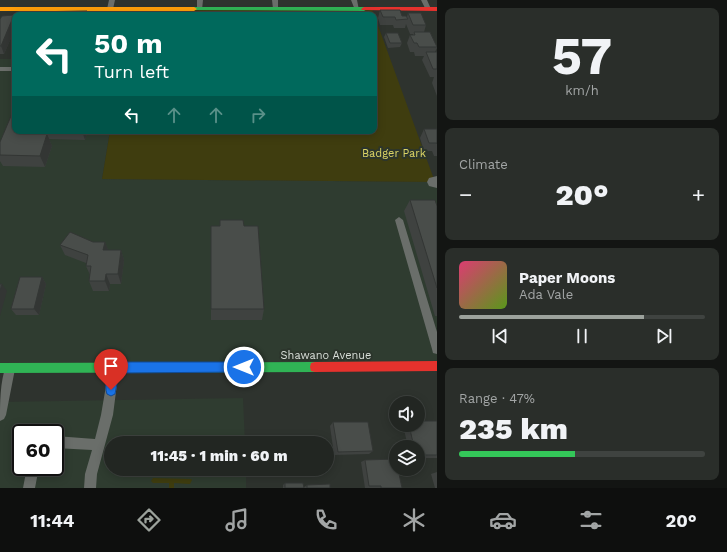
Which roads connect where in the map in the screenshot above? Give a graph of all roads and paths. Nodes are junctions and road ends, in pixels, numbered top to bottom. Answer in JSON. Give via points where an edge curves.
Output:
{"nodes":[{"id":1,"x":111,"y":4,"type":"edge"},
{"id":2,"x":200,"y":4,"type":"edge"},
{"id":3,"x":276,"y":4,"type":"edge"},
{"id":4,"x":356,"y":4,"type":"edge"},
{"id":5,"x":433,"y":7,"type":"edge"},
{"id":6,"x":0,"y":10,"type":"edge"},
{"id":7,"x":29,"y":12,"type":"edge"},
{"id":8,"x":0,"y":69,"type":"edge"},
{"id":9,"x":12,"y":69,"type":"edge"},
{"id":10,"x":399,"y":220,"type":"dead end"},
{"id":11,"x":437,"y":349,"type":"edge"},
{"id":12,"x":437,"y":366,"type":"edge"},
{"id":13,"x":5,"y":368,"type":"edge"},
{"id":14,"x":114,"y":368,"type":"junction"},
{"id":15,"x":0,"y":415,"type":"edge"},
{"id":16,"x":64,"y":443,"type":"edge"},
{"id":17,"x":99,"y":445,"type":"junction"},
{"id":18,"x":31,"y":476,"type":"edge"},
{"id":19,"x":29,"y":488,"type":"edge"},
{"id":20,"x":90,"y":488,"type":"edge"}],
"edges":[{"from":1,"to":2,"type":"street"},
{"from":1,"to":7,"type":"street"},
{"from":2,"to":3,"type":"street"},
{"from":3,"to":4,"type":"street"},
{"from":4,"to":5,"type":"street"},
{"from":6,"to":7,"type":"street"},
{"from":8,"to":9,"type":"lane"},
{"from":10,"to":11,"type":"lane"},
{"from":12,"to":14,"type":"street","name":"Shawano Avenue"},
{"from":13,"to":14,"type":"street","name":"Shawano Avenue"},
{"from":13,"to":15,"type":"lane"},
{"from":14,"to":17,"type":"lane","via":[[107,415]]},
{"from":16,"to":17,"type":"lane"},
{"from":17,"to":20,"type":"lane"},
{"from":18,"to":19,"type":"lane"}]}
